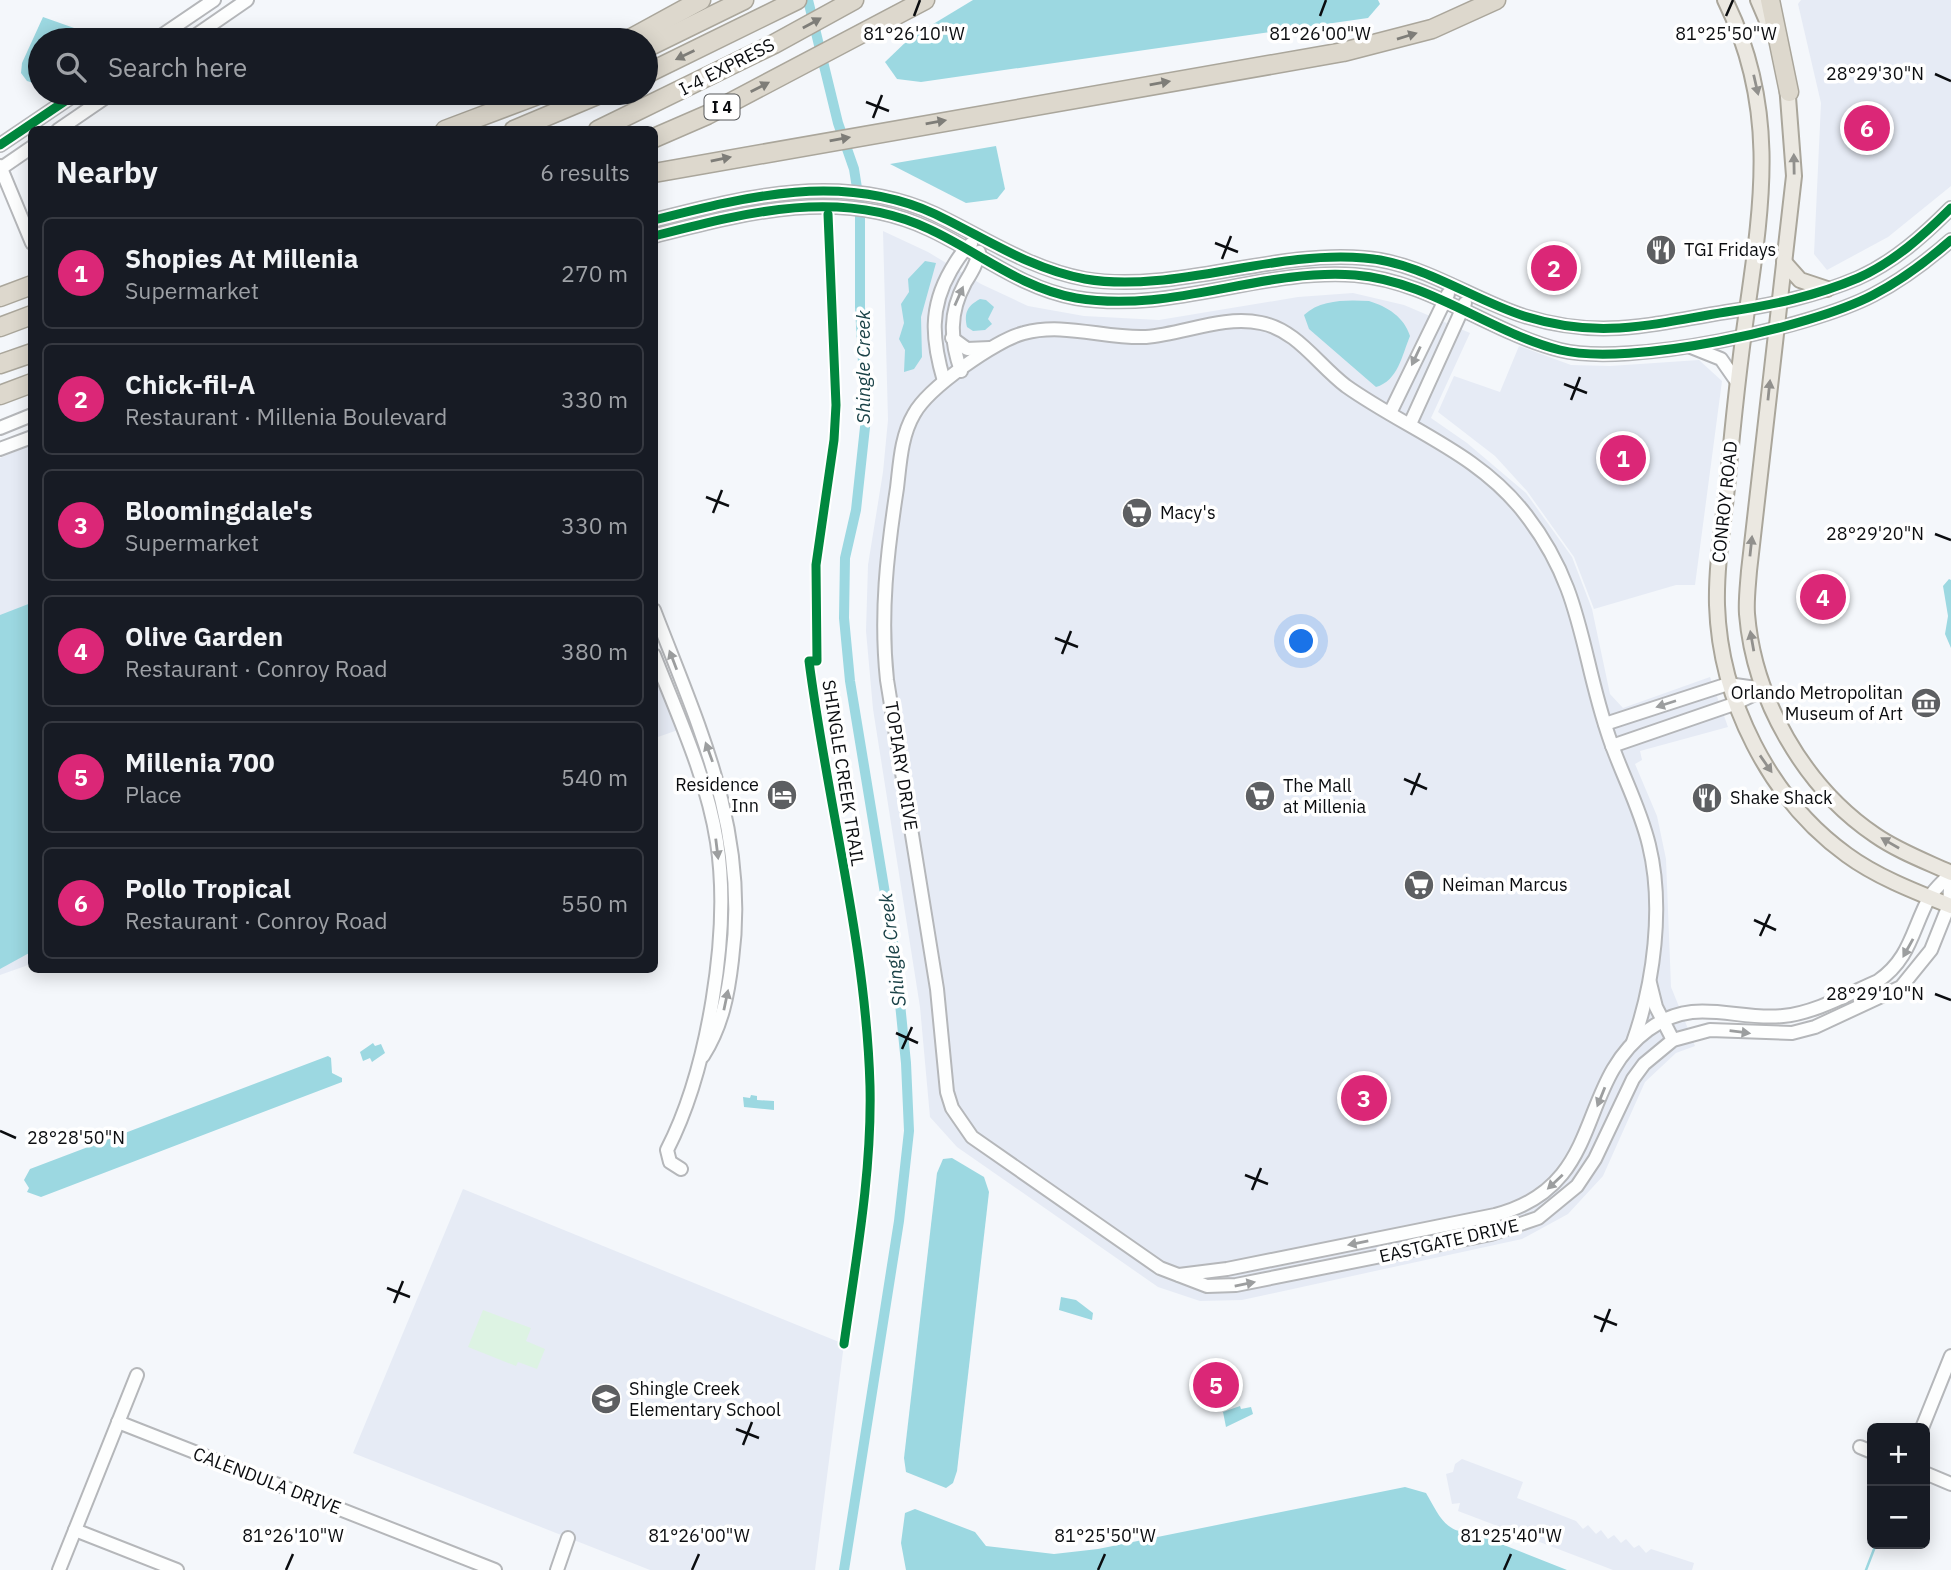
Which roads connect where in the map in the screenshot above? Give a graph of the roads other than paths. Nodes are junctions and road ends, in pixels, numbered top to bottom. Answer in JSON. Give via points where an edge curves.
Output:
{"nodes":[{"id":1,"x":214,"y":0,"type":"edge"},
{"id":2,"x":247,"y":0,"type":"edge"},
{"id":3,"x":701,"y":0,"type":"edge"},
{"id":4,"x":744,"y":0,"type":"edge"},
{"id":5,"x":797,"y":0,"type":"edge"},
{"id":6,"x":925,"y":0,"type":"edge"},
{"id":7,"x":1496,"y":0,"type":"edge"},
{"id":8,"x":1725,"y":0,"type":"edge"},
{"id":9,"x":1758,"y":0,"type":"edge"},
{"id":10,"x":1770,"y":0,"type":"edge"},
{"id":11,"x":852,"y":1,"type":"edge"},
{"id":12,"x":173,"y":28,"type":"edge"},
{"id":13,"x":206,"y":28,"type":"edge"},
{"id":14,"x":650,"y":28,"type":"edge"},
{"id":15,"x":658,"y":42,"type":"edge"},
{"id":16,"x":658,"y":68,"type":"edge"},
{"id":17,"x":1789,"y":92,"type":"junction"},
{"id":18,"x":658,"y":101,"type":"edge"},
{"id":19,"x":59,"y":105,"type":"edge"},
{"id":20,"x":94,"y":105,"type":"edge"},
{"id":21,"x":511,"y":105,"type":"edge"},
{"id":22,"x":573,"y":105,"type":"edge"},
{"id":23,"x":649,"y":105,"type":"edge"},
{"id":24,"x":28,"y":126,"type":"edge"},
{"id":25,"x":28,"y":126,"type":"edge"},
{"id":26,"x":64,"y":126,"type":"edge"},
{"id":27,"x":456,"y":126,"type":"edge"},
{"id":28,"x":524,"y":126,"type":"edge"},
{"id":29,"x":606,"y":126,"type":"edge"},
{"id":30,"x":658,"y":136,"type":"edge"},
{"id":31,"x":0,"y":145,"type":"edge"},
{"id":32,"x":28,"y":150,"type":"edge"},
{"id":33,"x":0,"y":168,"type":"edge"},
{"id":34,"x":658,"y":172,"type":"edge"},
{"id":35,"x":1951,"y":208,"type":"edge"},
{"id":36,"x":658,"y":219,"type":"edge"},
{"id":37,"x":28,"y":234,"type":"edge"},
{"id":38,"x":658,"y":235,"type":"edge"},
{"id":39,"x":980,"y":238,"type":"junction"},
{"id":40,"x":1951,"y":240,"type":"edge"},
{"id":41,"x":965,"y":248,"type":"junction"},
{"id":42,"x":978,"y":257,"type":"junction"},
{"id":43,"x":1784,"y":262,"type":"junction"},
{"id":44,"x":1451,"y":285,"type":"junction"},
{"id":45,"x":25,"y":287,"type":"edge"},
{"id":46,"x":1827,"y":289,"type":"junction"},
{"id":47,"x":1470,"y":293,"type":"junction"},
{"id":48,"x":0,"y":297,"type":"edge"},
{"id":49,"x":1444,"y":300,"type":"junction"},
{"id":50,"x":1779,"y":303,"type":"junction"},
{"id":51,"x":1463,"y":309,"type":"junction"},
{"id":52,"x":1747,"y":310,"type":"junction"},
{"id":53,"x":28,"y":316,"type":"edge"},
{"id":54,"x":1776,"y":326,"type":"junction"},
{"id":55,"x":0,"y":327,"type":"edge"},
{"id":56,"x":1744,"y":334,"type":"junction"},
{"id":57,"x":952,"y":338,"type":"junction"},
{"id":58,"x":998,"y":345,"type":"junction"},
{"id":59,"x":1687,"y":346,"type":"junction"},
{"id":60,"x":28,"y":354,"type":"edge"},
{"id":61,"x":0,"y":364,"type":"edge"},
{"id":62,"x":961,"y":371,"type":"junction"},
{"id":63,"x":944,"y":381,"type":"junction"},
{"id":64,"x":1737,"y":382,"type":"junction"},
{"id":65,"x":28,"y":384,"type":"edge"},
{"id":66,"x":0,"y":395,"type":"edge"},
{"id":67,"x":1390,"y":413,"type":"junction"},
{"id":68,"x":28,"y":417,"type":"edge"},
{"id":69,"x":1410,"y":424,"type":"junction"},
{"id":70,"x":0,"y":428,"type":"edge"},
{"id":71,"x":28,"y":438,"type":"edge"},
{"id":72,"x":0,"y":449,"type":"edge"},
{"id":73,"x":658,"y":621,"type":"edge"},
{"id":74,"x":658,"y":665,"type":"edge"},
{"id":75,"x":1728,"y":684,"type":"junction"},
{"id":76,"x":1763,"y":689,"type":"junction"},
{"id":77,"x":1734,"y":704,"type":"junction"},
{"id":78,"x":1605,"y":724,"type":"junction"},
{"id":79,"x":1612,"y":746,"type":"junction"},
{"id":80,"x":1951,"y":873,"type":"edge"},
{"id":81,"x":1929,"y":897,"type":"junction"},
{"id":82,"x":1950,"y":906,"type":"edge"},
{"id":83,"x":1650,"y":968,"type":"junction"},
{"id":84,"x":1663,"y":1021,"type":"junction"},
{"id":85,"x":1673,"y":1040,"type":"junction"},
{"id":86,"x":1633,"y":1042,"type":"junction"},
{"id":87,"x":699,"y":1062,"type":"junction"},
{"id":88,"x":988,"y":1149,"type":"joint"},
{"id":89,"x":681,"y":1169,"type":"dead end"},
{"id":90,"x":1179,"y":1275,"type":"junction"},
{"id":91,"x":1951,"y":1356,"type":"edge"},
{"id":92,"x":1948,"y":1370,"type":"edge"},
{"id":93,"x":137,"y":1376,"type":"dead end"},
{"id":94,"x":118,"y":1422,"type":"junction"},
{"id":95,"x":1924,"y":1423,"type":"edge"},
{"id":96,"x":1860,"y":1447,"type":"dead end"},
{"id":97,"x":1867,"y":1450,"type":"edge"},
{"id":98,"x":1930,"y":1475,"type":"edge"},
{"id":99,"x":1951,"y":1484,"type":"edge"},
{"id":100,"x":75,"y":1530,"type":"junction"},
{"id":101,"x":568,"y":1538,"type":"dead end"},
{"id":102,"x":59,"y":1570,"type":"edge"},
{"id":103,"x":177,"y":1570,"type":"edge"},
{"id":104,"x":495,"y":1570,"type":"edge"},
{"id":105,"x":557,"y":1570,"type":"edge"}],
"edges":[{"from":1,"to":12,"type":"street"},
{"from":2,"to":13,"type":"street"},
{"from":3,"to":14,"type":"highway"},
{"from":4,"to":15,"type":"highway"},
{"from":5,"to":16,"type":"highway","name":"I-4 EXPRESS","one_way":true},
{"from":30,"to":6,"type":"highway","number":"I 4","one_way":true},
{"from":34,"to":7,"type":"highway","one_way":true,"via":[[1343,52],[1432,29]]},
{"from":8,"to":52,"type":"main road","name":"CONROY ROAD","one_way":true,"via":[[1749,58],[1762,134],[1763,190]]},
{"from":9,"to":17,"type":"main road","name":"CONROY ROAD"},
{"from":10,"to":17,"type":"highway"},
{"from":18,"to":11,"type":"highway","name":"I-4 EXPRESS","one_way":true},
{"from":43,"to":17,"type":"main road","name":"CONROY ROAD","one_way":true,"via":[[1794,176]]},
{"from":19,"to":24,"type":"street"},
{"from":20,"to":26,"type":"street"},
{"from":21,"to":27,"type":"highway"},
{"from":22,"to":28,"type":"highway"},
{"from":29,"to":23,"type":"highway","name":"I-4 EXPRESS","one_way":true},
{"from":25,"to":31,"type":"street"},
{"from":32,"to":33,"type":"street"},
{"from":33,"to":37,"type":"street"},
{"from":35,"to":46,"type":"street","via":[[1890,260]]},
{"from":36,"to":39,"type":"street","via":[[781,193],[838,190],[876,195],[926,210]]},
{"from":38,"to":41,"type":"street","via":[[781,209],[839,206],[919,224]]},
{"from":39,"to":41,"type":"street"},
{"from":39,"to":42,"type":"street"},
{"from":39,"to":44,"type":"street","via":[[1038,266],[1101,281],[1152,280],[1330,256],[1405,266]]},
{"from":40,"to":54,"type":"street","via":[[1902,279],[1870,297]]},
{"from":41,"to":42,"type":"street"},
{"from":41,"to":63,"type":"street","via":[[941,290],[934,314],[934,343]]},
{"from":42,"to":49,"type":"street","via":[[1037,287],[1104,301],[1154,300],[1321,274],[1382,279]]},
{"from":57,"to":42,"type":"street","one_way":true,"via":[[954,308]]},
{"from":43,"to":46,"type":"main road","via":[[1800,280]]},
{"from":43,"to":50,"type":"main road","name":"CONROY ROAD"},
{"from":44,"to":47,"type":"street"},
{"from":44,"to":49,"type":"street"},
{"from":45,"to":48,"type":"highway"},
{"from":46,"to":50,"type":"street"},
{"from":47,"to":51,"type":"street"},
{"from":47,"to":52,"type":"street","via":[[1522,315],[1598,330],[1641,328]]},
{"from":49,"to":51,"type":"street"},
{"from":49,"to":67,"type":"street","one_way":true},
{"from":50,"to":52,"type":"street"},
{"from":50,"to":54,"type":"main road","name":"CONROY ROAD"},
{"from":51,"to":59,"type":"street","via":[[1559,350],[1607,356]]},
{"from":51,"to":69,"type":"street"},
{"from":52,"to":56,"type":"main road","name":"CONROY ROAD"},
{"from":53,"to":55,"type":"highway"},
{"from":54,"to":56,"type":"street"},
{"from":76,"to":54,"type":"main road","name":"CONROY ROAD","one_way":true,"via":[[1748,614],[1749,571]]},
{"from":56,"to":59,"type":"street"},
{"from":56,"to":64,"type":"main road","name":"CONROY ROAD"},
{"from":57,"to":58,"type":"street","name":"TOPIARY DRIVE","via":[[977,351]]},
{"from":57,"to":62,"type":"street"},
{"from":58,"to":62,"type":"street","name":"TOPIARY DRIVE"},
{"from":58,"to":67,"type":"street","name":"TOPIARY DRIVE","via":[[1038,330],[1147,337],[1233,322],[1265,324],[1293,338],[1344,384]]},
{"from":59,"to":64,"type":"street","via":[[1721,359]]},
{"from":60,"to":61,"type":"highway"},
{"from":62,"to":63,"type":"street","name":"TOPIARY DRIVE"},
{"from":63,"to":88,"type":"street","name":"TOPIARY DRIVE","via":[[921,402],[902,445],[885,566],[884,652],[937,989],[947,1093],[961,1123]]},
{"from":64,"to":75,"type":"main road","name":"CONROY ROAD","via":[[1717,606]]},
{"from":65,"to":66,"type":"highway"},
{"from":67,"to":69,"type":"street","name":"TOPIARY DRIVE"},
{"from":68,"to":70,"type":"street"},
{"from":69,"to":78,"type":"street","name":"TOPIARY DRIVE","via":[[1476,464],[1542,536],[1572,595]]},
{"from":71,"to":72,"type":"street"},
{"from":87,"to":73,"type":"street","one_way":true,"via":[[716,1036],[729,988],[737,927],[735,866],[713,765]]},
{"from":74,"to":87,"type":"street","one_way":true,"via":[[690,747],[717,841],[720,937]]},
{"from":75,"to":76,"type":"street"},
{"from":75,"to":77,"type":"main road","name":"CONROY ROAD"},
{"from":75,"to":78,"type":"street","one_way":true},
{"from":76,"to":77,"type":"street"},
{"from":80,"to":76,"type":"main road","name":"CONROY ROAD","one_way":true,"via":[[1896,848],[1847,812],[1795,751]]},
{"from":77,"to":79,"type":"street"},
{"from":77,"to":81,"type":"main road","name":"CONROY ROAD","one_way":true,"via":[[1750,740],[1796,805],[1825,836],[1847,855]]},
{"from":78,"to":79,"type":"street","name":"TOPIARY DRIVE"},
{"from":79,"to":83,"type":"street","name":"TOPIARY DRIVE","via":[[1650,847],[1655,906]]},
{"from":80,"to":81,"type":"street"},
{"from":80,"to":82,"type":"street"},
{"from":81,"to":82,"type":"main road","name":"CONROY ROAD"},
{"from":81,"to":84,"type":"street","name":"EASTGATE DRIVE","one_way":true,"via":[[1906,953],[1878,981],[1800,1013],[1765,1017],[1709,1010]]},
{"from":85,"to":82,"type":"street","name":"EASTGATE DRIVE","one_way":true,"via":[[1710,1030],[1792,1033],[1883,998],[1901,987],[1923,962]]},
{"from":83,"to":84,"type":"street","via":[[1653,997]]},
{"from":83,"to":86,"type":"street"},
{"from":84,"to":85,"type":"street"},
{"from":84,"to":86,"type":"street","name":"EASTGATE DRIVE"},
{"from":90,"to":85,"type":"street","name":"EASTGATE DRIVE","one_way":true,"via":[[1207,1286],[1236,1285],[1524,1225],[1551,1210],[1577,1186],[1633,1079]]},
{"from":86,"to":90,"type":"street","name":"EASTGATE DRIVE","one_way":true,"via":[[1611,1074],[1576,1157],[1560,1178],[1525,1205],[1497,1215]]},
{"from":87,"to":89,"type":"street","via":[[667,1150],[670,1163]]},
{"from":88,"to":90,"type":"street","name":"EASTGATE DRIVE","via":[[1160,1268]]},
{"from":91,"to":92,"type":"street"},
{"from":92,"to":95,"type":"street"},
{"from":93,"to":94,"type":"street"},
{"from":94,"to":100,"type":"street"},
{"from":94,"to":104,"type":"street","name":"CALENDULA DRIVE"},
{"from":96,"to":97,"type":"street"},
{"from":98,"to":99,"type":"street"},
{"from":100,"to":102,"type":"street"},
{"from":100,"to":103,"type":"street"},
{"from":101,"to":105,"type":"street"}]}
